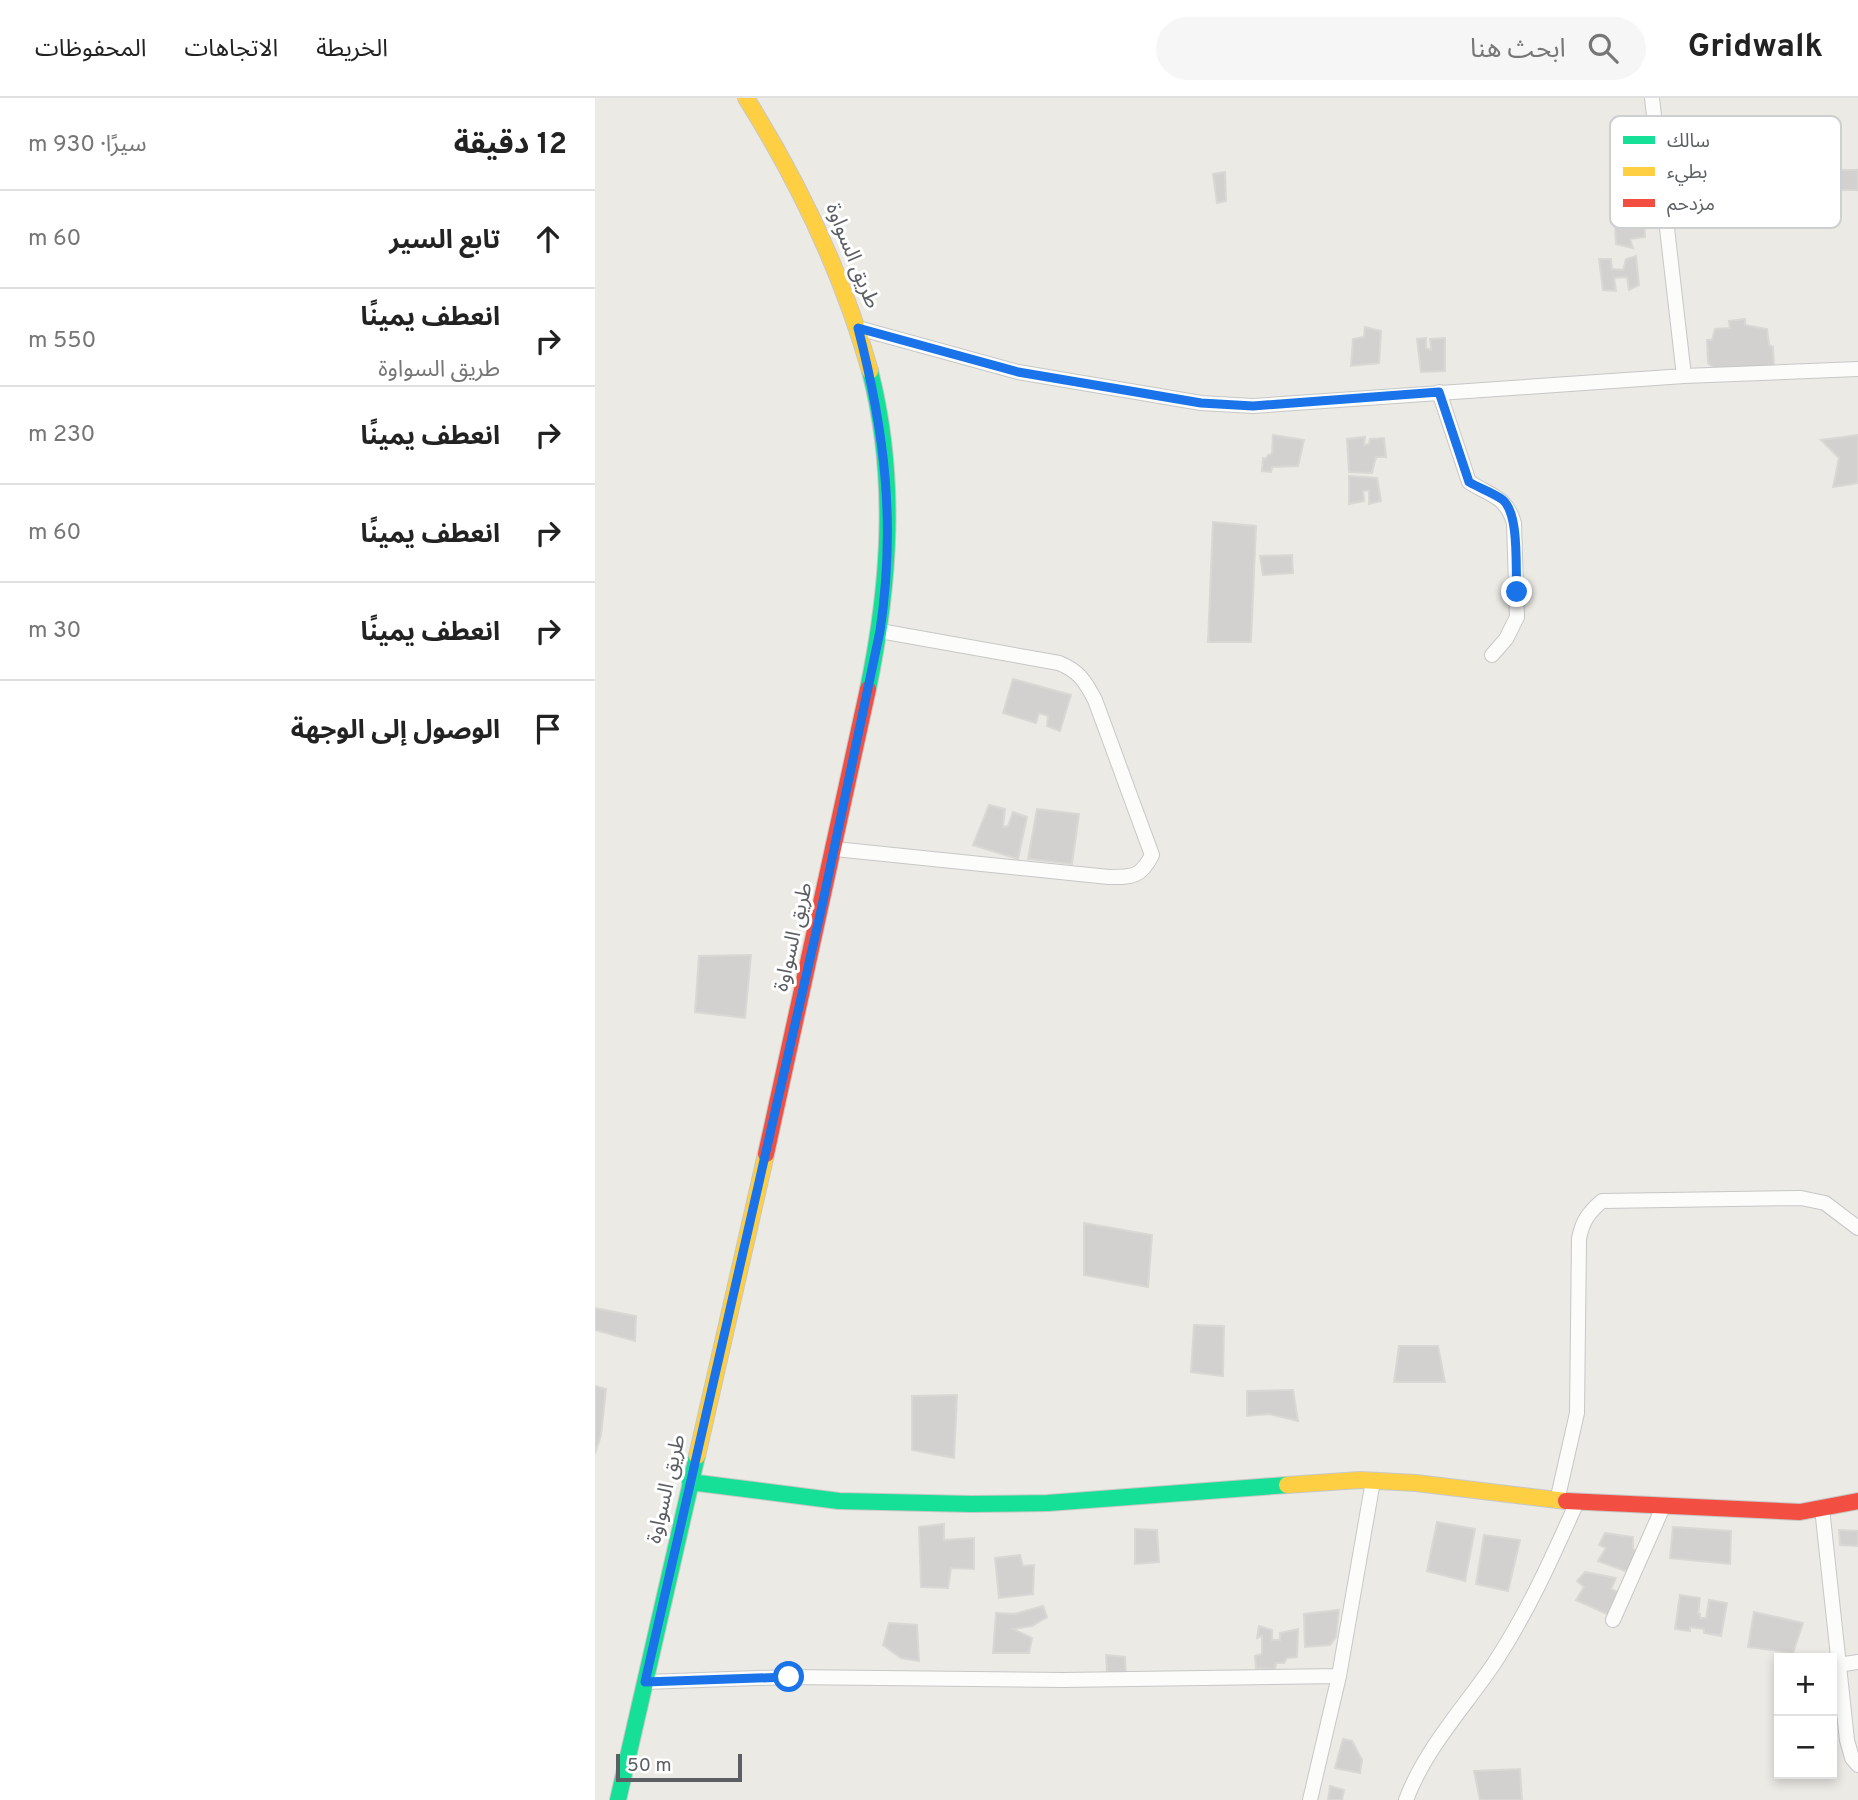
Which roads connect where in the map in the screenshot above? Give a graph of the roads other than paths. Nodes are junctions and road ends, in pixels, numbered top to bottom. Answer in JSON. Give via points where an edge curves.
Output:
{"nodes":[{"id":1,"x":746,"y":98,"type":"edge"},
{"id":2,"x":1652,"y":98,"type":"edge"},
{"id":3,"x":1654,"y":116,"type":"edge"},
{"id":4,"x":1667,"y":228,"type":"edge"},
{"id":5,"x":858,"y":328,"type":"junction"},
{"id":6,"x":1858,"y":369,"type":"edge"},
{"id":7,"x":1684,"y":376,"type":"junction"},
{"id":8,"x":1439,"y":392,"type":"junction"},
{"id":9,"x":880,"y":631,"type":"junction"},
{"id":10,"x":1492,"y":655,"type":"dead end"},
{"id":11,"x":835,"y":849,"type":"junction"},
{"id":12,"x":1858,"y":1228,"type":"edge"},
{"id":13,"x":1373,"y":1481,"type":"junction"},
{"id":14,"x":690,"y":1482,"type":"junction"},
{"id":15,"x":1557,"y":1501,"type":"junction"},
{"id":16,"x":1858,"y":1501,"type":"edge"},
{"id":17,"x":1577,"y":1502,"type":"junction"},
{"id":18,"x":1663,"y":1507,"type":"junction"},
{"id":19,"x":1822,"y":1508,"type":"junction"},
{"id":20,"x":1613,"y":1620,"type":"dead end"},
{"id":21,"x":1858,"y":1662,"type":"edge"},
{"id":22,"x":1838,"y":1665,"type":"junction"},
{"id":23,"x":1339,"y":1676,"type":"junction"},
{"id":24,"x":645,"y":1682,"type":"junction"},
{"id":25,"x":1858,"y":1765,"type":"edge"},
{"id":26,"x":618,"y":1800,"type":"edge"},
{"id":27,"x":1310,"y":1800,"type":"edge"},
{"id":28,"x":1406,"y":1800,"type":"edge"}],
"edges":[{"from":1,"to":5,"type":"street","name":"طريق السواوة","via":[[803,195]]},
{"from":2,"to":3,"type":"street"},
{"from":4,"to":7,"type":"street"},
{"from":5,"to":8,"type":"street","via":[[1018,372],[1201,403],[1253,406]]},
{"from":5,"to":9,"type":"street","name":"طريق السواوة","via":[[887,475],[886,587]]},
{"from":6,"to":7,"type":"street"},
{"from":7,"to":8,"type":"street"},
{"from":8,"to":10,"type":"street","via":[[1469,482],[1503,500],[1514,523],[1517,617]]},
{"from":9,"to":11,"type":"street","name":"طريق السواوة"},
{"from":9,"to":11,"type":"street","via":[[1074,669],[1095,700],[1152,855],[1144,870],[1129,877],[1109,877]]},
{"from":11,"to":14,"type":"street","name":"طريق السواوة"},
{"from":12,"to":15,"type":"street","via":[[1825,1203],[1801,1198],[1602,1201],[1581,1224],[1577,1413]]},
{"from":13,"to":14,"type":"street","via":[[971,1504],[839,1501]]},
{"from":13,"to":15,"type":"street"},
{"from":13,"to":23,"type":"street"},
{"from":14,"to":24,"type":"street","name":"طريق السواوة"},
{"from":15,"to":17,"type":"street"},
{"from":16,"to":19,"type":"street"},
{"from":17,"to":18,"type":"street"},
{"from":17,"to":28,"type":"street","via":[[1515,1627],[1434,1746]]},
{"from":18,"to":19,"type":"street","via":[[1771,1512]]},
{"from":18,"to":20,"type":"street"},
{"from":19,"to":22,"type":"street"},
{"from":21,"to":22,"type":"street"},
{"from":22,"to":25,"type":"street","via":[[1847,1740]]},
{"from":23,"to":24,"type":"street","via":[[789,1677]]},
{"from":23,"to":27,"type":"street"},
{"from":24,"to":26,"type":"street","name":"طريق السواوة"}]}
